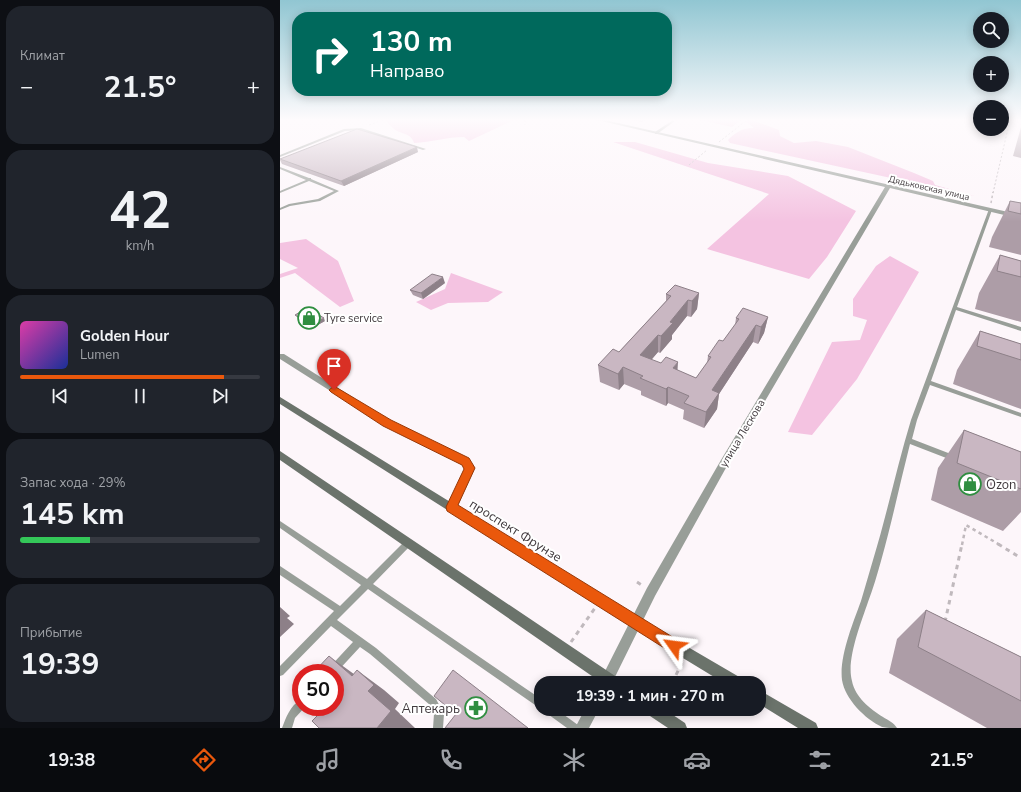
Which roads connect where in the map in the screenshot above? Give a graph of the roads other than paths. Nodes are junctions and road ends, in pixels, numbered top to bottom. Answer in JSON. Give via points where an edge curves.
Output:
{"nodes":[{"id":1,"x":746,"y":154,"type":"edge"},
{"id":2,"x":280,"y":168,"type":"edge"},
{"id":3,"x":310,"y":179,"type":"junction"},
{"id":4,"x":888,"y":187,"type":"junction"},
{"id":5,"x":280,"y":192,"type":"edge"},
{"id":6,"x":280,"y":209,"type":"edge"},
{"id":7,"x":990,"y":210,"type":"junction"},
{"id":8,"x":1021,"y":217,"type":"edge"},
{"id":9,"x":954,"y":308,"type":"junction"},
{"id":10,"x":1021,"y":329,"type":"edge"},
{"id":11,"x":281,"y":356,"type":"edge"},
{"id":12,"x":928,"y":382,"type":"junction"},
{"id":13,"x":280,"y":400,"type":"edge"},
{"id":14,"x":1021,"y":415,"type":"edge"},
{"id":15,"x":908,"y":440,"type":"junction"},
{"id":16,"x":280,"y":455,"type":"edge"},
{"id":17,"x":963,"y":462,"type":"edge"},
{"id":18,"x":452,"y":507,"type":"junction"},
{"id":19,"x":280,"y":524,"type":"edge"},
{"id":20,"x":408,"y":543,"type":"junction"},
{"id":21,"x":280,"y":570,"type":"edge"},
{"id":22,"x":368,"y":583,"type":"junction"},
{"id":23,"x":341,"y":611,"type":"junction"},
{"id":24,"x":331,"y":621,"type":"junction"},
{"id":25,"x":636,"y":622,"type":"junction"},
{"id":26,"x":360,"y":641,"type":"junction"},
{"id":27,"x":338,"y":664,"type":"edge"},
{"id":28,"x":280,"y":672,"type":"edge"},
{"id":29,"x":600,"y":676,"type":"edge"},
{"id":30,"x":611,"y":676,"type":"edge"},
{"id":31,"x":725,"y":676,"type":"edge"},
{"id":32,"x":534,"y":699,"type":"edge"},
{"id":33,"x":766,"y":701,"type":"edge"},
{"id":34,"x":292,"y":715,"type":"edge"},
{"id":35,"x":558,"y":716,"type":"edge"},
{"id":36,"x":588,"y":716,"type":"edge"},
{"id":37,"x":662,"y":716,"type":"edge"},
{"id":38,"x":287,"y":728,"type":"edge"},
{"id":39,"x":438,"y":728,"type":"edge"},
{"id":40,"x":575,"y":728,"type":"edge"},
{"id":41,"x":582,"y":728,"type":"edge"},
{"id":42,"x":680,"y":728,"type":"edge"},
{"id":43,"x":811,"y":728,"type":"edge"},
{"id":44,"x":892,"y":728,"type":"edge"}],
"edges":[{"from":1,"to":4,"type":"street","name":"Дядьковская улица"},
{"from":2,"to":3,"type":"lane"},
{"from":3,"to":5,"type":"lane"},
{"from":3,"to":6,"type":"lane","via":[[337,191],[319,200]]},
{"from":4,"to":7,"type":"street","name":"Дядьковская улица"},
{"from":4,"to":25,"type":"street","name":"улица Лескова","via":[[724,463]]},
{"from":7,"to":8,"type":"street","name":"Дядьковская улица"},
{"from":7,"to":9,"type":"lane"},
{"from":9,"to":10,"type":"lane"},
{"from":9,"to":12,"type":"lane"},
{"from":11,"to":18,"type":"street","via":[[387,423],[466,462],[470,468]]},
{"from":12,"to":14,"type":"lane"},
{"from":12,"to":15,"type":"lane"},
{"from":13,"to":18,"type":"main road","name":"проспект Фрунзе"},
{"from":15,"to":17,"type":"lane"},
{"from":15,"to":44,"type":"lane","via":[[872,578],[847,659],[847,680],[857,702],[875,718]]},
{"from":16,"to":20,"type":"main road"},
{"from":18,"to":25,"type":"main road","name":"проспект Фрунзе"},
{"from":19,"to":22,"type":"lane"},
{"from":20,"to":22,"type":"lane"},
{"from":20,"to":29,"type":"main road"},
{"from":21,"to":23,"type":"lane"},
{"from":22,"to":23,"type":"lane"},
{"from":22,"to":32,"type":"lane"},
{"from":23,"to":24,"type":"lane"},
{"from":24,"to":26,"type":"lane"},
{"from":24,"to":28,"type":"lane"},
{"from":25,"to":30,"type":"street","name":"улица Лескова"},
{"from":25,"to":31,"type":"main road","name":"проспект Фрунзе"},
{"from":26,"to":27,"type":"lane"},
{"from":26,"to":39,"type":"lane","via":[[433,702],[439,714]]},
{"from":33,"to":43,"type":"main road"},
{"from":34,"to":38,"type":"lane"},
{"from":35,"to":40,"type":"lane"},
{"from":36,"to":41,"type":"street"},
{"from":37,"to":42,"type":"main road"}]}
